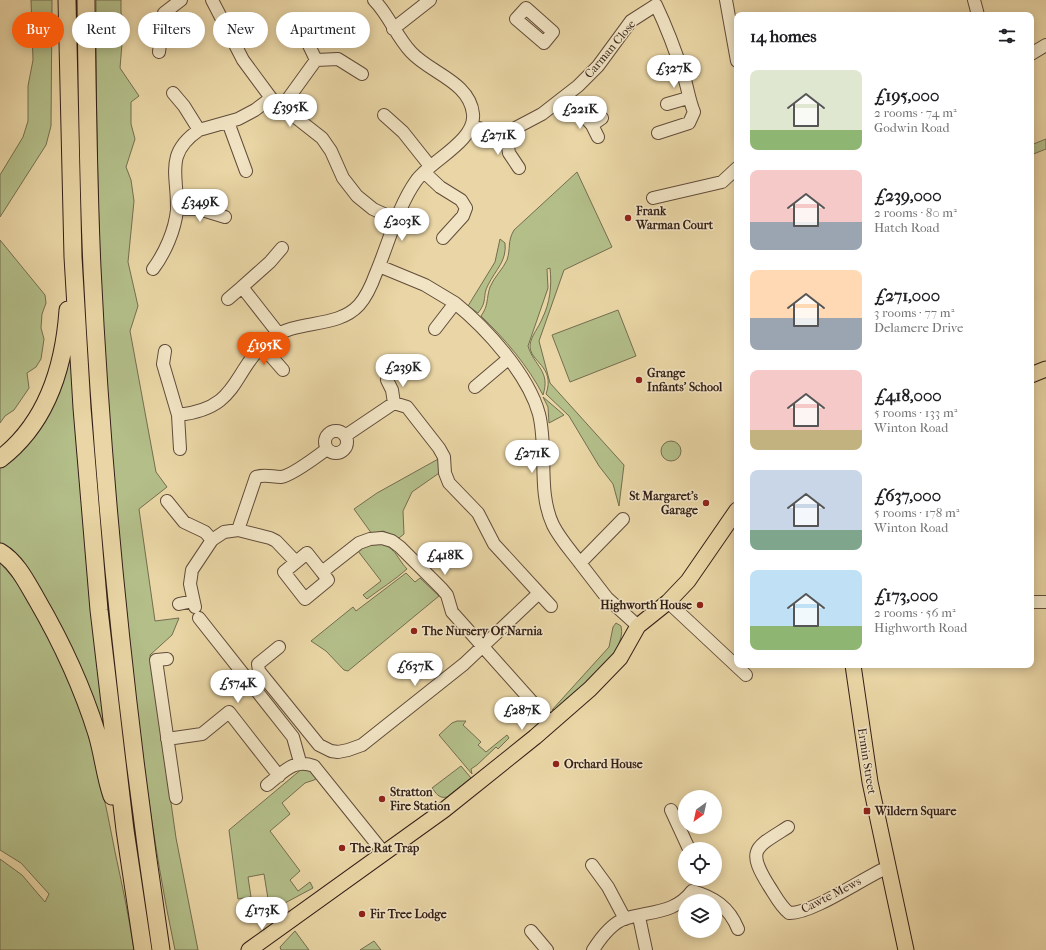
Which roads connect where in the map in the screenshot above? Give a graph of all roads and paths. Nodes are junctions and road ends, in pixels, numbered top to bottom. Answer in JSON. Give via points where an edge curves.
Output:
{"nodes":[{"id":1,"x":67,"y":0,"type":"edge"},
{"id":2,"x":86,"y":0,"type":"edge"},
{"id":3,"x":181,"y":0,"type":"edge"},
{"id":4,"x":212,"y":0,"type":"edge"},
{"id":5,"x":374,"y":0,"type":"edge"},
{"id":6,"x":430,"y":0,"type":"edge"},
{"id":7,"x":726,"y":0,"type":"edge"},
{"id":8,"x":974,"y":0,"type":"edge"},
{"id":9,"x":655,"y":2,"type":"edge"},
{"id":10,"x":977,"y":12,"type":"edge"},
{"id":11,"x":393,"y":29,"type":"junction"},
{"id":12,"x":734,"y":44,"type":"edge"},
{"id":13,"x":1046,"y":45,"type":"edge"},
{"id":14,"x":310,"y":48,"type":"edge"},
{"id":15,"x":159,"y":52,"type":"dead end"},
{"id":16,"x":1034,"y":52,"type":"edge"},
{"id":17,"x":316,"y":60,"type":"junction"},
{"id":18,"x":362,"y":74,"type":"dead end"},
{"id":19,"x":173,"y":93,"type":"dead end"},
{"id":20,"x":566,"y":96,"type":"junction"},
{"id":21,"x":271,"y":98,"type":"junction"},
{"id":22,"x":688,"y":98,"type":"junction"},
{"id":23,"x":667,"y":104,"type":"dead end"},
{"id":24,"x":282,"y":107,"type":"junction"},
{"id":25,"x":384,"y":115,"type":"dead end"},
{"id":26,"x":602,"y":118,"type":"dead end"},
{"id":27,"x":228,"y":122,"type":"junction"},
{"id":28,"x":592,"y":125,"type":"junction"},
{"id":29,"x":472,"y":126,"type":"junction"},
{"id":30,"x":199,"y":130,"type":"junction"},
{"id":31,"x":658,"y":133,"type":"dead end"},
{"id":32,"x":506,"y":134,"type":"junction"},
{"id":33,"x":598,"y":136,"type":"dead end"},
{"id":34,"x":519,"y":168,"type":"dead end"},
{"id":35,"x":427,"y":169,"type":"junction"},
{"id":36,"x":246,"y":171,"type":"dead end"},
{"id":37,"x":734,"y":171,"type":"edge"},
{"id":38,"x":653,"y":198,"type":"dead end"},
{"id":39,"x":177,"y":208,"type":"junction"},
{"id":40,"x":226,"y":217,"type":"dead end"},
{"id":41,"x":397,"y":220,"type":"junction"},
{"id":42,"x":443,"y":238,"type":"dead end"},
{"id":43,"x":282,"y":248,"type":"dead end"},
{"id":44,"x":73,"y":257,"type":"junction"},
{"id":45,"x":379,"y":266,"type":"junction"},
{"id":46,"x":153,"y":269,"type":"dead end"},
{"id":47,"x":242,"y":287,"type":"junction"},
{"id":48,"x":228,"y":299,"type":"dead end"},
{"id":49,"x":455,"y":303,"type":"junction"},
{"id":50,"x":435,"y":329,"type":"dead end"},
{"id":51,"x":278,"y":334,"type":"junction"},
{"id":52,"x":262,"y":346,"type":"junction"},
{"id":53,"x":165,"y":352,"type":"dead end"},
{"id":54,"x":508,"y":359,"type":"junction"},
{"id":55,"x":1046,"y":369,"type":"edge"},
{"id":56,"x":283,"y":370,"type":"dead end"},
{"id":57,"x":1034,"y":374,"type":"edge"},
{"id":58,"x":387,"y":380,"type":"dead end"},
{"id":59,"x":475,"y":387,"type":"dead end"},
{"id":60,"x":394,"y":403,"type":"junction"},
{"id":61,"x":178,"y":416,"type":"junction"},
{"id":62,"x":180,"y":449,"type":"dead end"},
{"id":63,"x":0,"y":459,"type":"edge"},
{"id":64,"x":167,"y":501,"type":"dead end"},
{"id":65,"x":734,"y":514,"type":"edge"},
{"id":66,"x":623,"y":519,"type":"dead end"},
{"id":67,"x":238,"y":530,"type":"junction"},
{"id":68,"x":212,"y":540,"type":"junction"},
{"id":69,"x":0,"y":552,"type":"edge"},
{"id":70,"x":296,"y":562,"type":"junction"},
{"id":71,"x":580,"y":562,"type":"junction"},
{"id":72,"x":322,"y":572,"type":"junction"},
{"id":73,"x":539,"y":593,"type":"junction"},
{"id":74,"x":668,"y":602,"type":"junction"},
{"id":75,"x":1034,"y":602,"type":"edge"},
{"id":76,"x":1046,"y":602,"type":"edge"},
{"id":77,"x":179,"y":604,"type":"dead end"},
{"id":78,"x":551,"y":606,"type":"dead end"},
{"id":79,"x":196,"y":609,"type":"junction"},
{"id":80,"x":638,"y":626,"type":"junction"},
{"id":81,"x":279,"y":647,"type":"dead end"},
{"id":82,"x":483,"y":647,"type":"junction"},
{"id":83,"x":167,"y":658,"type":"dead end"},
{"id":84,"x":734,"y":664,"type":"edge"},
{"id":85,"x":739,"y":668,"type":"edge"},
{"id":86,"x":853,"y":668,"type":"edge"},
{"id":87,"x":746,"y":675,"type":"dead end"},
{"id":88,"x":551,"y":723,"type":"junction"},
{"id":89,"x":167,"y":738,"type":"junction"},
{"id":90,"x":300,"y":762,"type":"junction"},
{"id":91,"x":279,"y":776,"type":"junction"},
{"id":92,"x":267,"y":785,"type":"dead end"},
{"id":93,"x":176,"y":798,"type":"dead end"},
{"id":94,"x":671,"y":810,"type":"dead end"},
{"id":95,"x":788,"y":828,"type":"dead end"},
{"id":96,"x":125,"y":830,"type":"junction"},
{"id":97,"x":686,"y":842,"type":"edge"},
{"id":98,"x":384,"y":853,"type":"junction"},
{"id":99,"x":592,"y":866,"type":"dead end"},
{"id":100,"x":888,"y":867,"type":"junction"},
{"id":101,"x":692,"y":886,"type":"edge"},
{"id":102,"x":694,"y":886,"type":"edge"},
{"id":103,"x":639,"y":916,"type":"junction"},
{"id":104,"x":624,"y":919,"type":"junction"},
{"id":105,"x":283,"y":927,"type":"junction"},
{"id":106,"x":738,"y":929,"type":"dead end"},
{"id":107,"x":531,"y":931,"type":"dead end"},
{"id":108,"x":143,"y":950,"type":"edge"},
{"id":109,"x":161,"y":950,"type":"edge"},
{"id":110,"x":248,"y":950,"type":"edge"},
{"id":111,"x":269,"y":950,"type":"edge"},
{"id":112,"x":547,"y":950,"type":"edge"},
{"id":113,"x":593,"y":950,"type":"edge"},
{"id":114,"x":646,"y":950,"type":"edge"},
{"id":115,"x":906,"y":950,"type":"edge"}],
"edges":[{"from":1,"to":44,"type":"highway"},
{"from":2,"to":109,"type":"highway","via":[[90,230],[107,503],[130,726]]},
{"from":3,"to":15,"type":"street","via":[[164,13]]},
{"from":4,"to":21,"type":"street","via":[[243,60]]},
{"from":5,"to":11,"type":"street"},
{"from":6,"to":11,"type":"street"},
{"from":7,"to":12,"type":"street"},
{"from":8,"to":10,"type":"street"},
{"from":9,"to":20,"type":"street","name":"Carman Close","via":[[631,22],[598,66]]},
{"from":9,"to":22,"type":"street","name":"Carman Close","via":[[680,64]]},
{"from":11,"to":29,"type":"street","via":[[412,54],[455,85],[467,97],[471,103]]},
{"from":13,"to":16,"type":"street"},
{"from":14,"to":17,"type":"street"},
{"from":17,"to":18,"type":"street","via":[[338,59]]},
{"from":17,"to":24,"type":"street"},
{"from":19,"to":30,"type":"street"},
{"from":20,"to":28,"type":"street"},
{"from":20,"to":32,"type":"street","name":"Carman Close","via":[[529,122]]},
{"from":21,"to":24,"type":"street"},
{"from":21,"to":27,"type":"street"},
{"from":22,"to":23,"type":"street"},
{"from":22,"to":31,"type":"street","name":"Carman Close","via":[[694,112],[691,120]]},
{"from":24,"to":41,"type":"street","via":[[322,138],[343,178],[356,196],[373,209]]},
{"from":25,"to":35,"type":"street","via":[[403,132]]},
{"from":26,"to":28,"type":"street"},
{"from":27,"to":30,"type":"street"},
{"from":27,"to":36,"type":"street"},
{"from":28,"to":33,"type":"street"},
{"from":29,"to":32,"type":"street"},
{"from":29,"to":35,"type":"street","via":[[467,135]]},
{"from":30,"to":39,"type":"street","via":[[187,138],[176,158],[174,177]]},
{"from":32,"to":34,"type":"street","via":[[509,153]]},
{"from":35,"to":41,"type":"street","via":[[416,181]]},
{"from":35,"to":42,"type":"street","via":[[440,187],[461,200],[466,208],[463,216]]},
{"from":37,"to":38,"type":"street","via":[[722,182]]},
{"from":39,"to":40,"type":"street","via":[[199,209]]},
{"from":39,"to":46,"type":"street","via":[[168,242]]},
{"from":41,"to":45,"type":"street"},
{"from":43,"to":47,"type":"street"},
{"from":44,"to":63,"type":"highway","via":[[65,342],[56,380],[46,404],[29,430]]},
{"from":44,"to":96,"type":"highway","via":[[82,408],[99,610]]},
{"from":45,"to":49,"type":"street","via":[[425,285]]},
{"from":45,"to":51,"type":"street","via":[[364,299],[350,313]]},
{"from":47,"to":48,"type":"street"},
{"from":47,"to":51,"type":"street"},
{"from":49,"to":50,"type":"street"},
{"from":49,"to":54,"type":"street","via":[[479,324]]},
{"from":51,"to":52,"type":"street"},
{"from":52,"to":56,"type":"street"},
{"from":52,"to":61,"type":"street","via":[[224,398],[204,411]]},
{"from":53,"to":61,"type":"street","via":[[164,364]]},
{"from":54,"to":59,"type":"street"},
{"from":54,"to":71,"type":"street","via":[[529,390],[539,415],[545,497],[550,518],[557,532]]},
{"from":55,"to":57,"type":"main road"},
{"from":58,"to":60,"type":"street"},
{"from":60,"to":67,"type":"street","via":[[345,436],[337,431],[328,434],[325,443],[327,448],[314,459],[283,477],[256,477]]},
{"from":60,"to":73,"type":"street","via":[[406,407],[439,448],[444,457],[445,474],[449,483],[478,513],[494,544]]},
{"from":61,"to":62,"type":"street"},
{"from":64,"to":68,"type":"street","via":[[184,522],[205,532]]},
{"from":65,"to":74,"type":"main road","via":[[694,572]]},
{"from":66,"to":71,"type":"street"},
{"from":67,"to":68,"type":"street","via":[[224,532]]},
{"from":67,"to":70,"type":"street","via":[[276,541]]},
{"from":68,"to":79,"type":"street","via":[[192,570],[190,584]]},
{"from":69,"to":96,"type":"highway","via":[[11,560],[32,590],[60,639],[79,681],[97,735],[110,789]]},
{"from":70,"to":72,"type":"street","via":[[307,553]]},
{"from":70,"to":72,"type":"street","via":[[284,572],[305,599],[328,580]]},
{"from":71,"to":80,"type":"street","via":[[608,598]]},
{"from":72,"to":82,"type":"street","via":[[365,541],[376,537],[392,541],[442,589],[452,612]]},
{"from":73,"to":78,"type":"street"},
{"from":73,"to":82,"type":"street"},
{"from":74,"to":80,"type":"main road"},
{"from":74,"to":84,"type":"street"},
{"from":75,"to":76,"type":"street"},
{"from":77,"to":79,"type":"street"},
{"from":79,"to":90,"type":"street","via":[[293,736]]},
{"from":80,"to":88,"type":"main road","via":[[611,670]]},
{"from":81,"to":82,"type":"street","via":[[258,664],[258,669],[319,745],[335,752],[362,745]]},
{"from":82,"to":88,"type":"street"},
{"from":83,"to":89,"type":"street","via":[[156,660]]},
{"from":85,"to":87,"type":"street"},
{"from":86,"to":100,"type":"main road","name":"Ermin Street","via":[[870,782]]},
{"from":88,"to":98,"type":"main road","via":[[472,788]]},
{"from":89,"to":91,"type":"street","via":[[202,734],[229,712]]},
{"from":89,"to":93,"type":"street"},
{"from":90,"to":91,"type":"street"},
{"from":90,"to":98,"type":"street","via":[[316,768]]},
{"from":91,"to":92,"type":"street"},
{"from":94,"to":97,"type":"street"},
{"from":95,"to":100,"type":"street","name":"Cawte Mews","via":[[760,846],[755,859],[782,907],[789,913],[800,912],[816,905]]},
{"from":96,"to":108,"type":"highway"},
{"from":98,"to":105,"type":"main road"},
{"from":99,"to":104,"type":"street","via":[[608,887]]},
{"from":100,"to":115,"type":"main road","name":"Ermin Street"},
{"from":101,"to":103,"type":"street","via":[[682,902],[670,909]]},
{"from":102,"to":106,"type":"street","via":[[725,907]]},
{"from":103,"to":104,"type":"street"},
{"from":103,"to":114,"type":"street"},
{"from":104,"to":113,"type":"street","via":[[601,938]]},
{"from":105,"to":110,"type":"main road"},
{"from":105,"to":111,"type":"main road"},
{"from":107,"to":112,"type":"street"}]}
